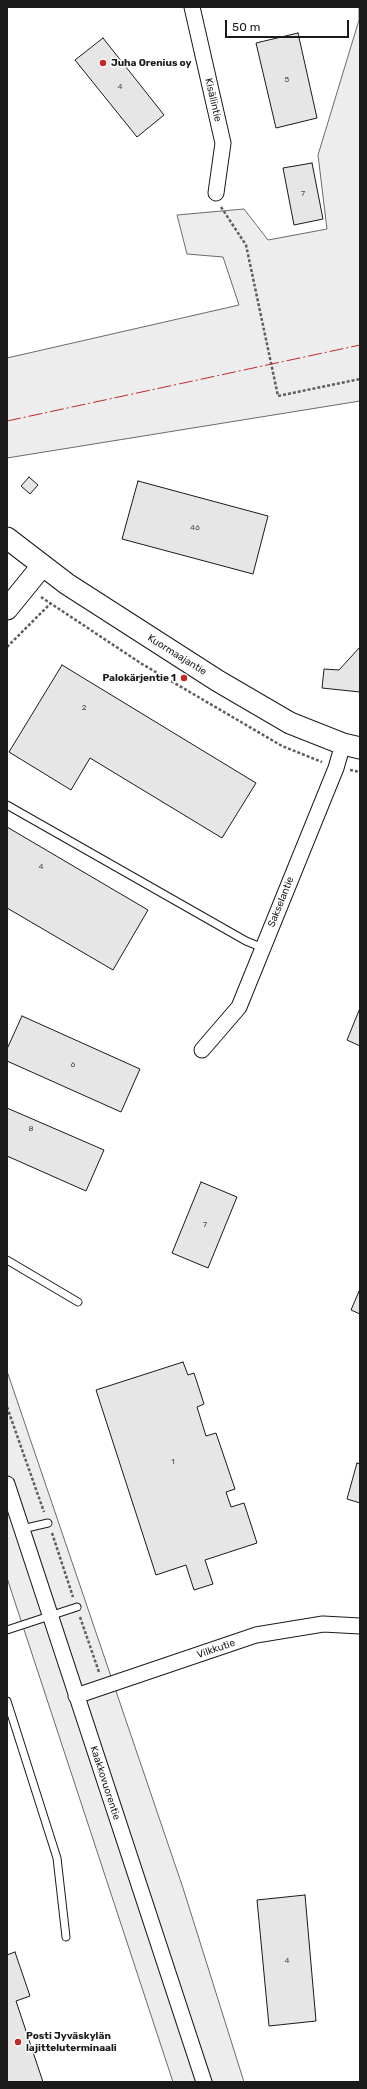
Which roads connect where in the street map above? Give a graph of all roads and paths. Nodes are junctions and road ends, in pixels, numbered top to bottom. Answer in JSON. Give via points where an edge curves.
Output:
{"nodes":[{"id":1,"x":192,"y":7,"type":"edge"},
{"id":2,"x":216,"y":193,"type":"joint"},
{"id":3,"x":360,"y":379,"type":"edge"},
{"id":4,"x":7,"y":538,"type":"edge"},
{"id":5,"x":42,"y":566,"type":"junction"},
{"id":6,"x":26,"y":587,"type":"junction"},
{"id":7,"x":50,"y":604,"type":"junction"},
{"id":8,"x":7,"y":609,"type":"edge"},
{"id":9,"x":7,"y":647,"type":"edge"},
{"id":10,"x":351,"y":746,"type":"edge"},
{"id":11,"x":336,"y":768,"type":"junction"},
{"id":12,"x":360,"y":772,"type":"edge"},
{"id":13,"x":7,"y":805,"type":"edge"},
{"id":14,"x":263,"y":948,"type":"junction"},
{"id":15,"x":202,"y":1050,"type":"dead end"},
{"id":16,"x":7,"y":1260,"type":"edge"},
{"id":17,"x":78,"y":1302,"type":"dead end"},
{"id":18,"x":7,"y":1407,"type":"edge"},
{"id":19,"x":7,"y":1484,"type":"edge"},
{"id":20,"x":48,"y":1523,"type":"junction"},
{"id":21,"x":22,"y":1529,"type":"junction"},
{"id":22,"x":77,"y":1607,"type":"junction"},
{"id":23,"x":51,"y":1616,"type":"junction"},
{"id":24,"x":360,"y":1626,"type":"edge"},
{"id":25,"x":7,"y":1630,"type":"edge"},
{"id":26,"x":104,"y":1686,"type":"junction"},
{"id":27,"x":76,"y":1696,"type":"junction"},
{"id":28,"x":7,"y":1701,"type":"edge"},
{"id":29,"x":66,"y":1937,"type":"dead end"},
{"id":30,"x":204,"y":2082,"type":"edge"}],
"edges":[{"from":1,"to":2,"type":"street","name":"Kisällintie","via":[[223,143]]},
{"from":2,"to":3,"type":"path","via":[[216,200],[246,245],[278,396]]},
{"from":4,"to":5,"type":"street","name":"Kuormaajantie"},
{"from":5,"to":6,"type":"street"},
{"from":5,"to":10,"type":"street","name":"Kuormaajantie","via":[[105,610],[290,723]]},
{"from":6,"to":7,"type":"path"},
{"from":6,"to":8,"type":"street"},
{"from":7,"to":9,"type":"path"},
{"from":7,"to":11,"type":"path","via":[[142,664],[282,746]]},
{"from":10,"to":11,"type":"street","name":"Sakselantie"},
{"from":11,"to":12,"type":"path"},
{"from":11,"to":14,"type":"street","name":"Sakselantie"},
{"from":13,"to":14,"type":"lane","via":[[246,941]]},
{"from":14,"to":15,"type":"street","name":"Sakselantie","via":[[239,1007]]},
{"from":16,"to":17,"type":"lane"},
{"from":18,"to":20,"type":"path"},
{"from":19,"to":21,"type":"street","name":"Kaakkovuorentie"},
{"from":20,"to":21,"type":"lane"},
{"from":20,"to":22,"type":"path"},
{"from":21,"to":23,"type":"street","name":"Kaakkovuorentie"},
{"from":22,"to":23,"type":"lane"},
{"from":22,"to":26,"type":"path"},
{"from":23,"to":25,"type":"lane"},
{"from":23,"to":27,"type":"street","name":"Kaakkovuorentie"},
{"from":24,"to":26,"type":"street","name":"Vilkkutie","via":[[322,1624],[256,1635]]},
{"from":26,"to":27,"type":"street","name":"Vilkkutie"},
{"from":27,"to":30,"type":"street","name":"Kaakkovuorentie"},
{"from":28,"to":29,"type":"lane","via":[[57,1858]]}]}
